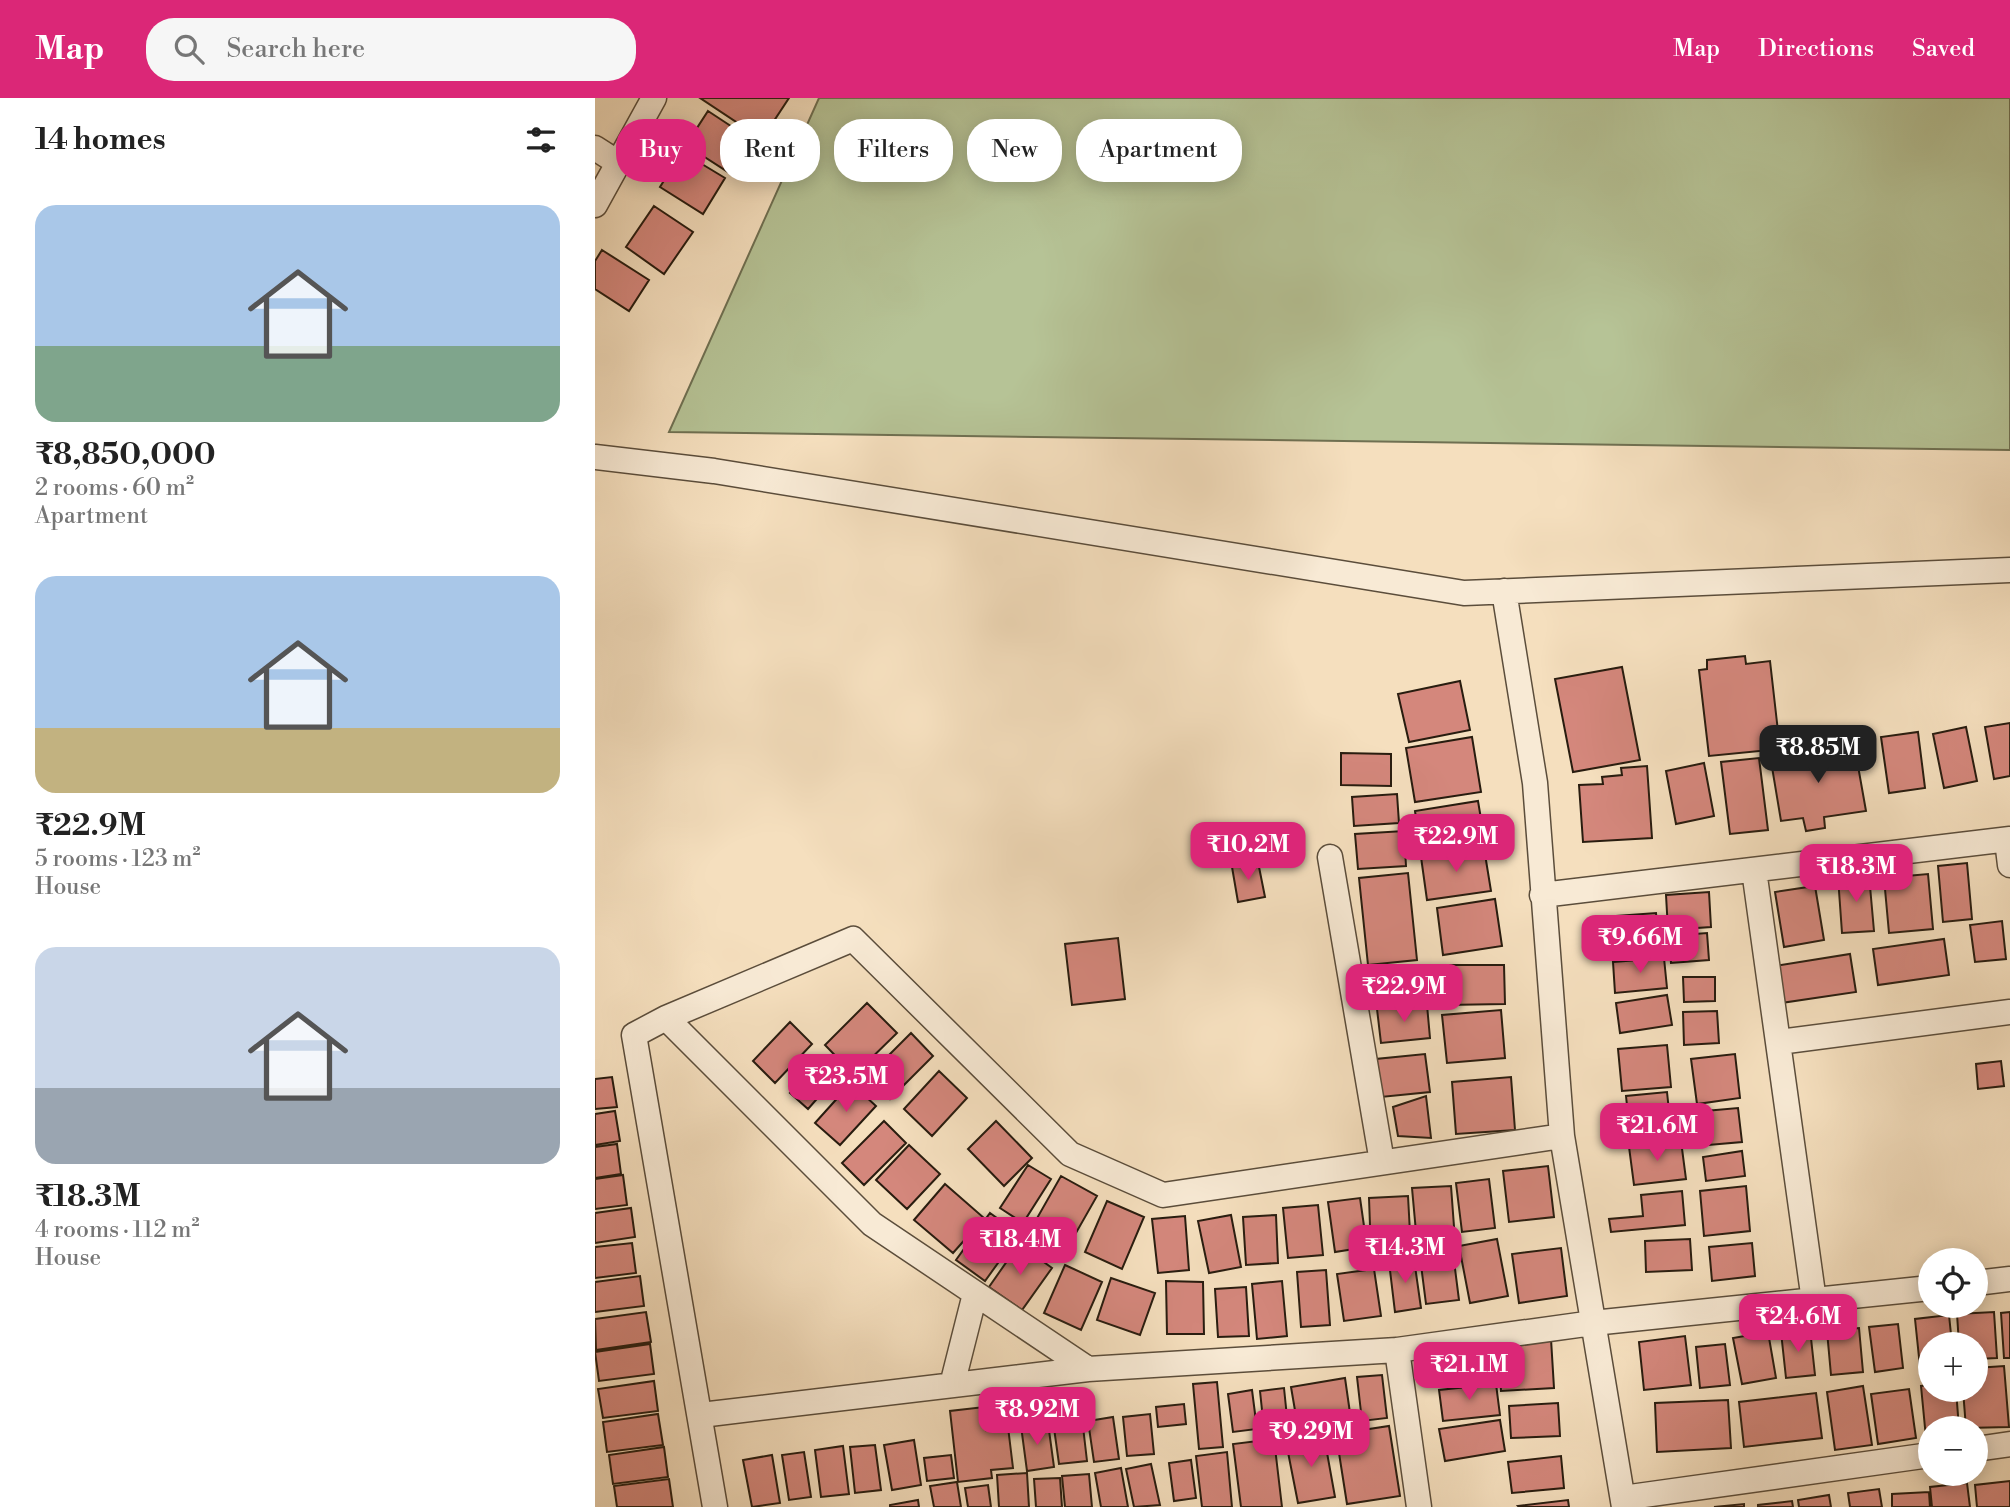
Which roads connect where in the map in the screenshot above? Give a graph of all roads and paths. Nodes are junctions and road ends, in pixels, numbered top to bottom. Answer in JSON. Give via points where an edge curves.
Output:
{"nodes":[{"id":1,"x":654,"y":98,"type":"edge"},
{"id":2,"x":643,"y":119,"type":"edge"},
{"id":3,"x":595,"y":148,"type":"edge"},
{"id":4,"x":616,"y":161,"type":"edge"},
{"id":5,"x":616,"y":171,"type":"edge"},
{"id":6,"x":595,"y":205,"type":"edge"},
{"id":7,"x":595,"y":457,"type":"edge"},
{"id":8,"x":2010,"y":570,"type":"edge"},
{"id":9,"x":1504,"y":591,"type":"junction"},
{"id":10,"x":2008,"y":840,"type":"edge"},
{"id":11,"x":1330,"y":857,"type":"dead end"},
{"id":12,"x":2010,"y":864,"type":"edge"},
{"id":13,"x":1754,"y":870,"type":"junction"},
{"id":14,"x":1542,"y":895,"type":"junction"},
{"id":15,"x":2010,"y":1012,"type":"edge"},
{"id":16,"x":666,"y":1018,"type":"junction"},
{"id":17,"x":1779,"y":1042,"type":"junction"},
{"id":18,"x":1562,"y":1136,"type":"junction"},
{"id":19,"x":1382,"y":1162,"type":"junction"},
{"id":20,"x":2010,"y":1279,"type":"edge"},
{"id":21,"x":1988,"y":1282,"type":"edge"},
{"id":22,"x":1918,"y":1289,"type":"edge"},
{"id":23,"x":975,"y":1294,"type":"junction"},
{"id":24,"x":1814,"y":1301,"type":"junction"},
{"id":25,"x":1593,"y":1323,"type":"junction"},
{"id":26,"x":1398,"y":1350,"type":"junction"},
{"id":27,"x":1088,"y":1369,"type":"junction"},
{"id":28,"x":952,"y":1385,"type":"junction"},
{"id":29,"x":701,"y":1415,"type":"junction"},
{"id":30,"x":2010,"y":1444,"type":"edge"},
{"id":31,"x":1988,"y":1447,"type":"edge"},
{"id":32,"x":1918,"y":1457,"type":"edge"},
{"id":33,"x":1623,"y":1503,"type":"edge"},
{"id":34,"x":715,"y":1507,"type":"edge"},
{"id":35,"x":1419,"y":1507,"type":"edge"}],
"edges":[{"from":1,"to":2,"type":"street"},
{"from":3,"to":4,"type":"street"},
{"from":5,"to":6,"type":"street"},
{"from":7,"to":9,"type":"street","via":[[728,474],[1464,593]]},
{"from":8,"to":9,"type":"street"},
{"from":9,"to":14,"type":"street","via":[[1535,783]]},
{"from":10,"to":12,"type":"street"},
{"from":10,"to":13,"type":"street"},
{"from":11,"to":19,"type":"street"},
{"from":13,"to":14,"type":"street"},
{"from":13,"to":17,"type":"street"},
{"from":14,"to":18,"type":"street"},
{"from":15,"to":17,"type":"street"},
{"from":16,"to":19,"type":"street","via":[[853,939],[1070,1154],[1163,1195]]},
{"from":16,"to":23,"type":"street","via":[[872,1224]]},
{"from":16,"to":29,"type":"street","via":[[634,1035]]},
{"from":17,"to":24,"type":"street"},
{"from":18,"to":19,"type":"street"},
{"from":18,"to":25,"type":"street"},
{"from":20,"to":21,"type":"street"},
{"from":22,"to":24,"type":"street"},
{"from":23,"to":27,"type":"street"},
{"from":23,"to":28,"type":"street"},
{"from":24,"to":25,"type":"street"},
{"from":25,"to":26,"type":"street"},
{"from":25,"to":33,"type":"street"},
{"from":26,"to":27,"type":"street"},
{"from":26,"to":35,"type":"street"},
{"from":27,"to":28,"type":"street"},
{"from":28,"to":29,"type":"street"},
{"from":29,"to":34,"type":"street"},
{"from":30,"to":31,"type":"street"},
{"from":32,"to":33,"type":"street"}]}
